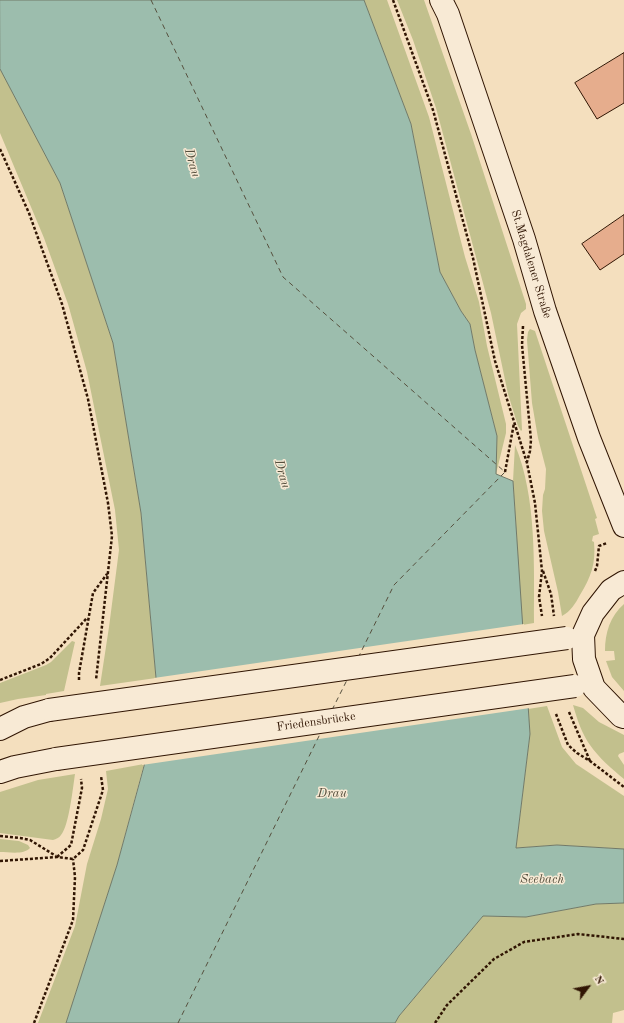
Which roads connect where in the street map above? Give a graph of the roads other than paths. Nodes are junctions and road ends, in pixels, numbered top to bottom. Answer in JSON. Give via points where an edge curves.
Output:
{"nodes":[{"id":1,"x":441,"y":0,"type":"edge"},
{"id":2,"x":618,"y":534,"type":"edge"},
{"id":3,"x":624,"y":582,"type":"edge"},
{"id":4,"x":575,"y":637,"type":"junction"},
{"id":5,"x":585,"y":687,"type":"junction"},
{"id":6,"x":624,"y":717,"type":"edge"},
{"id":7,"x":0,"y":729,"type":"edge"},
{"id":8,"x":0,"y":772,"type":"edge"}],
"edges":[{"from":1,"to":2,"type":"street","name":"St.Magdalener Straße","via":[[448,14],[524,239]]},
{"from":3,"to":4,"type":"street","via":[[611,590]]},
{"from":4,"to":5,"type":"street","via":[[584,659]]},
{"from":4,"to":7,"type":"street","bridge":true,"via":[[49,710]]},
{"from":5,"to":6,"type":"street"},
{"from":5,"to":8,"type":"street","name":"Friedensbrücke","bridge":true,"via":[[56,759]]}]}
